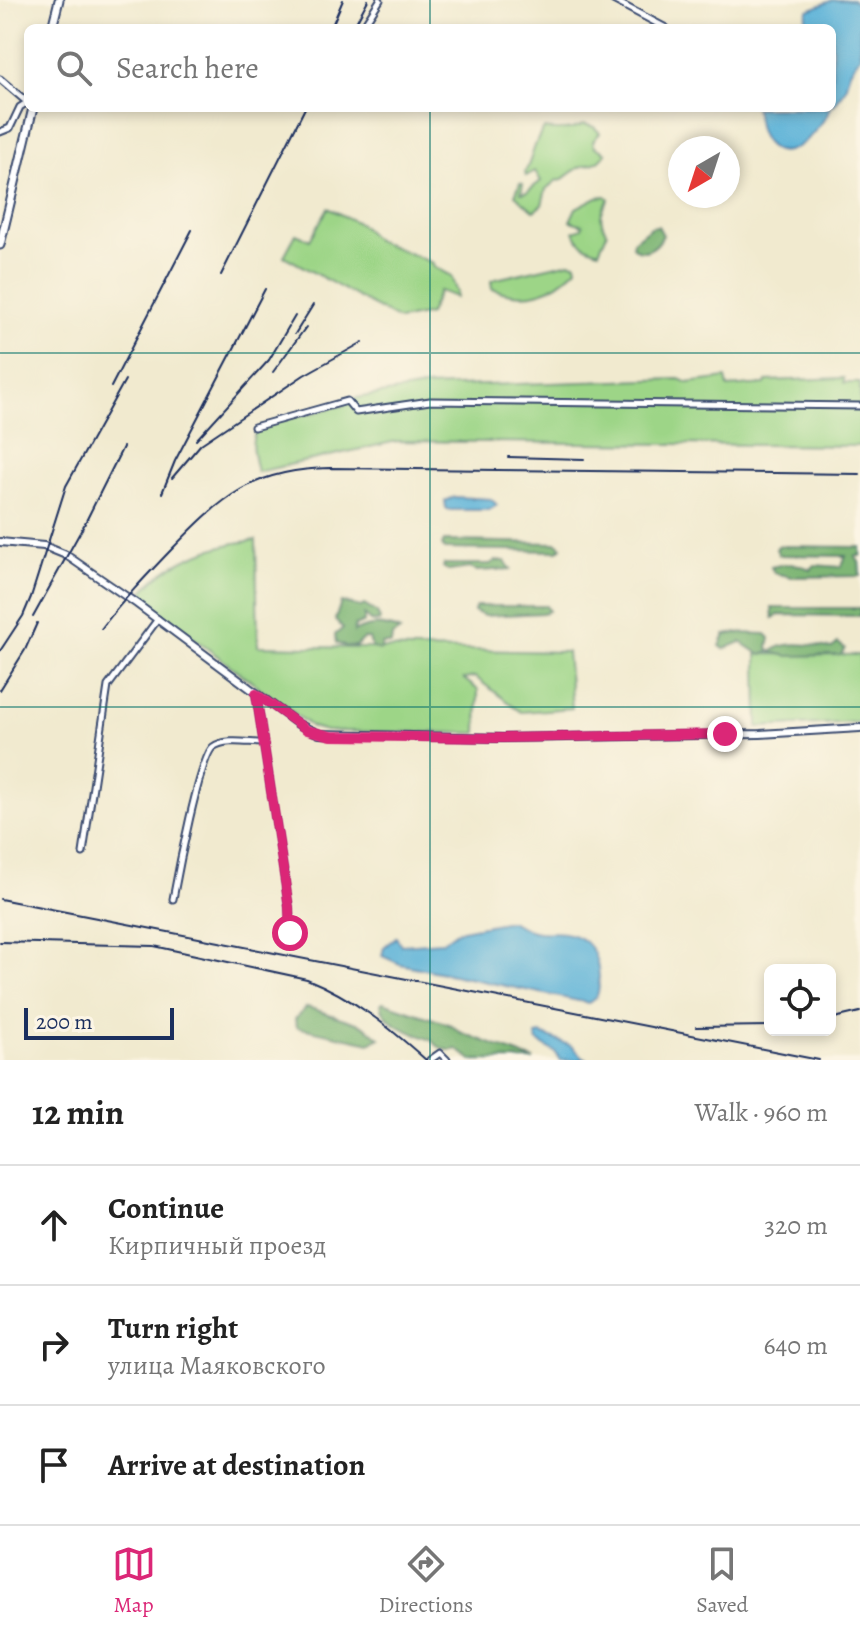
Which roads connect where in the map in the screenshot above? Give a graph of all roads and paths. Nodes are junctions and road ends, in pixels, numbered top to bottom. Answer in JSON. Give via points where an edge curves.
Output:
{"nodes":[{"id":1,"x":59,"y":0,"type":"edge"},
{"id":2,"x":380,"y":0,"type":"edge"},
{"id":3,"x":613,"y":0,"type":"edge"},
{"id":4,"x":53,"y":24,"type":"edge"},
{"id":5,"x":365,"y":24,"type":"edge"},
{"id":6,"x":658,"y":24,"type":"edge"},
{"id":7,"x":0,"y":79,"type":"edge"},
{"id":8,"x":24,"y":99,"type":"edge"},
{"id":9,"x":24,"y":104,"type":"edge"},
{"id":10,"x":32,"y":112,"type":"edge"},
{"id":11,"x":0,"y":132,"type":"edge"},
{"id":12,"x":0,"y":245,"type":"edge"},
{"id":13,"x":860,"y":406,"type":"edge"},
{"id":14,"x":254,"y":427,"type":"dead end"},
{"id":15,"x":0,"y":542,"type":"edge"},
{"id":16,"x":158,"y":619,"type":"junction"},
{"id":17,"x":256,"y":694,"type":"junction"},
{"id":18,"x":860,"y":728,"type":"edge"},
{"id":19,"x":262,"y":743,"type":"junction"},
{"id":20,"x":83,"y":853,"type":"dead end"},
{"id":21,"x":173,"y":899,"type":"dead end"},
{"id":22,"x":290,"y":933,"type":"dead end"},
{"id":23,"x":430,"y":1060,"type":"edge"},
{"id":24,"x":447,"y":1060,"type":"edge"}],
"edges":[{"from":1,"to":4,"type":"main road"},
{"from":2,"to":5,"type":"street"},
{"from":3,"to":6,"type":"street"},
{"from":7,"to":8,"type":"street"},
{"from":9,"to":11,"type":"street","via":[[10,128]]},
{"from":10,"to":12,"type":"main road"},
{"from":13,"to":14,"type":"street","via":[[430,401],[356,412],[347,401]]},
{"from":15,"to":16,"type":"street","via":[[44,546],[72,559]]},
{"from":16,"to":17,"type":"street"},
{"from":16,"to":20,"type":"street","via":[[108,686]]},
{"from":17,"to":18,"type":"street","via":[[307,730],[331,736],[760,734]]},
{"from":17,"to":19,"type":"street"},
{"from":19,"to":21,"type":"street","via":[[217,745],[209,752]]},
{"from":19,"to":22,"type":"street"},
{"from":23,"to":24,"type":"street","via":[[440,1053]]}]}
